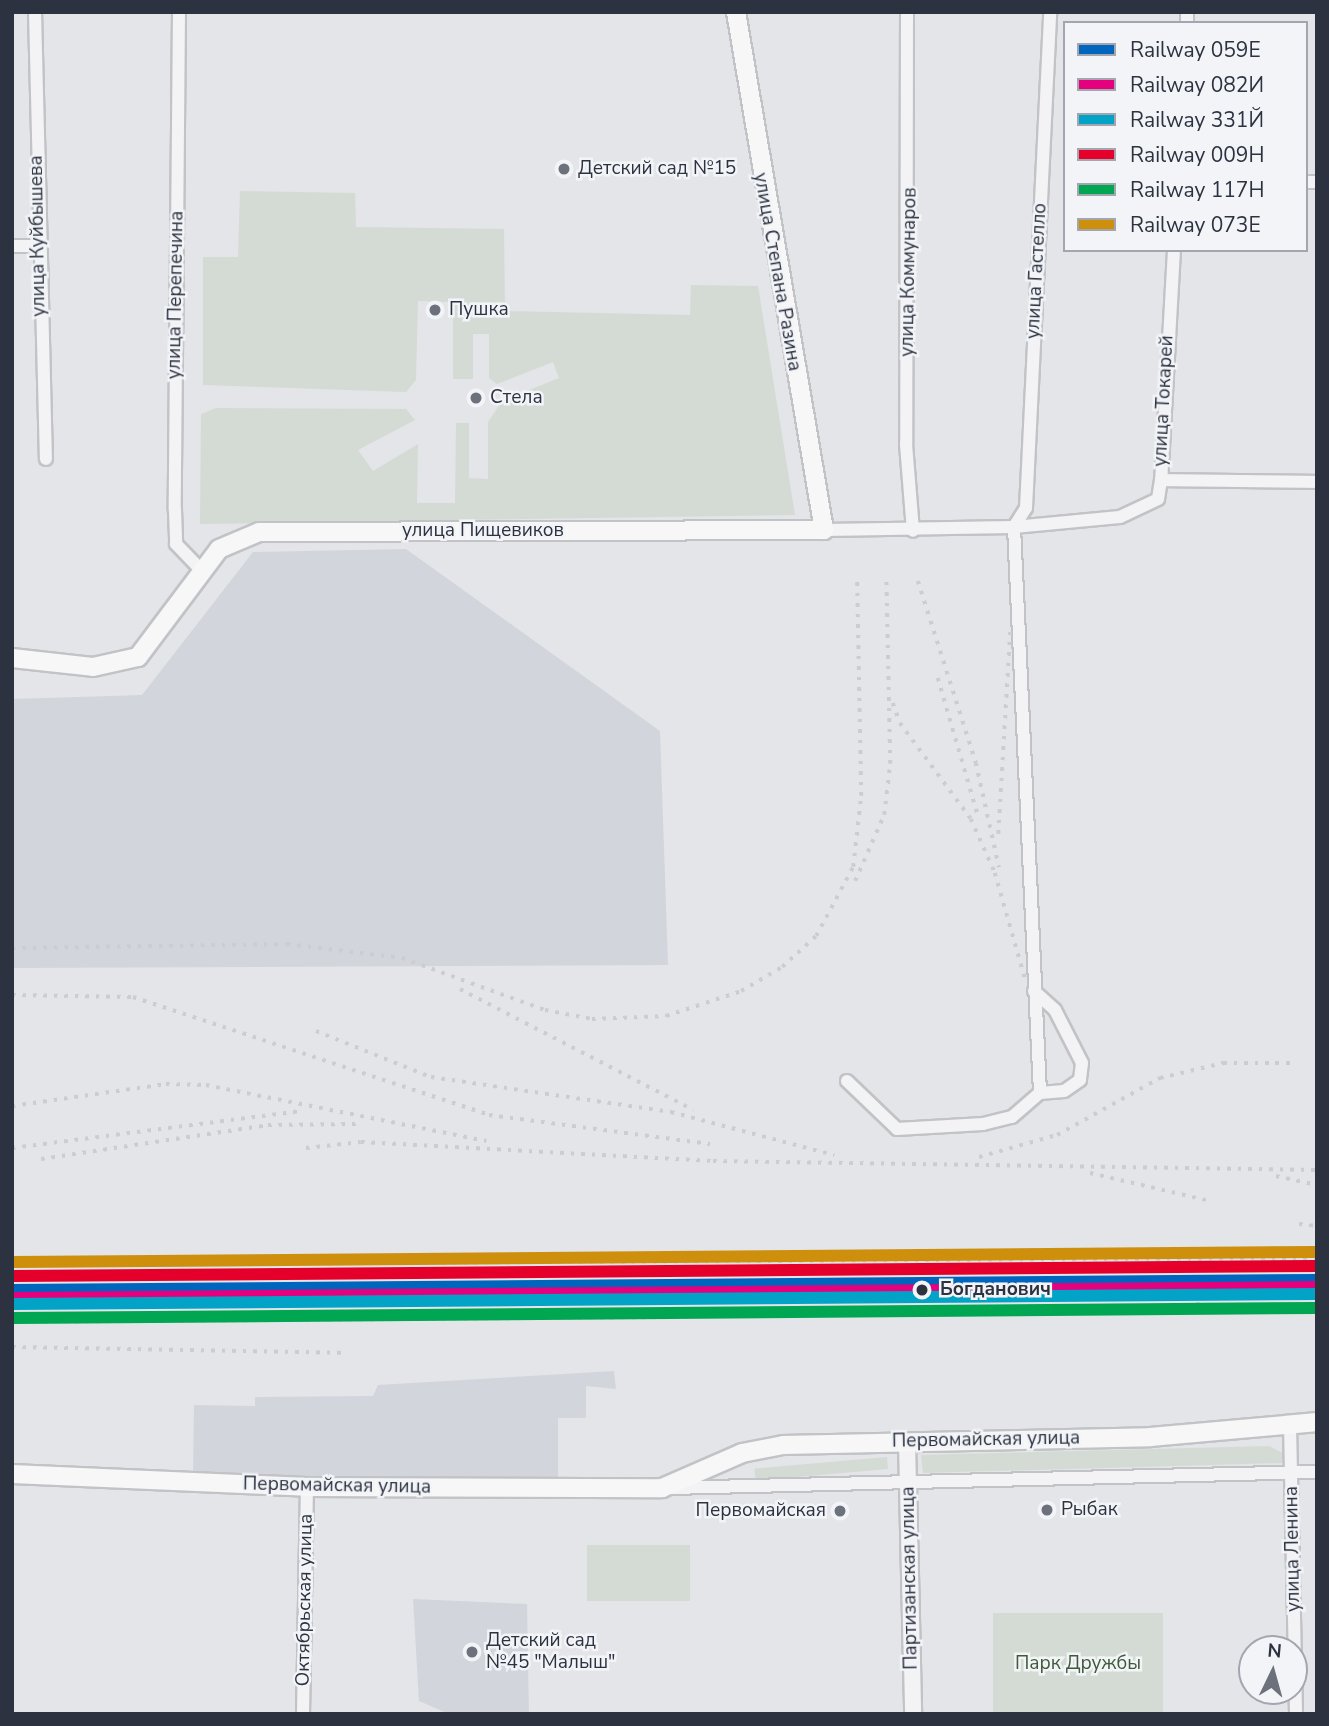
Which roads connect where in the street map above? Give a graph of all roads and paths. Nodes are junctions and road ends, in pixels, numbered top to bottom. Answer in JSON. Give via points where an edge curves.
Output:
{"nodes":[{"id":1,"x":35,"y":12,"type":"edge"},
{"id":2,"x":179,"y":12,"type":"edge"},
{"id":3,"x":736,"y":12,"type":"edge"},
{"id":4,"x":907,"y":12,"type":"edge"},
{"id":5,"x":1050,"y":12,"type":"edge"},
{"id":6,"x":12,"y":246,"type":"edge"},
{"id":7,"x":36,"y":246,"type":"junction"},
{"id":8,"x":1174,"y":252,"type":"edge"},
{"id":9,"x":46,"y":459,"type":"dead end"},
{"id":10,"x":1161,"y":480,"type":"junction"},
{"id":11,"x":1317,"y":482,"type":"edge"},
{"id":12,"x":1014,"y":527,"type":"junction"},
{"id":13,"x":824,"y":530,"type":"junction"},
{"id":14,"x":913,"y":531,"type":"junction"},
{"id":15,"x":200,"y":569,"type":"junction"},
{"id":16,"x":12,"y":658,"type":"edge"},
{"id":17,"x":1034,"y":991,"type":"junction"},
{"id":18,"x":847,"y":1081,"type":"dead end"},
{"id":19,"x":1040,"y":1093,"type":"junction"},
{"id":20,"x":1317,"y":1422,"type":"edge"},
{"id":21,"x":1290,"y":1426,"type":"junction"},
{"id":22,"x":907,"y":1441,"type":"junction"},
{"id":23,"x":1317,"y":1472,"type":"edge"},
{"id":24,"x":1291,"y":1473,"type":"junction"},
{"id":25,"x":12,"y":1474,"type":"edge"},
{"id":26,"x":909,"y":1478,"type":"junction"},
{"id":27,"x":307,"y":1487,"type":"junction"},
{"id":28,"x":663,"y":1488,"type":"junction"},
{"id":29,"x":303,"y":1714,"type":"edge"},
{"id":30,"x":913,"y":1714,"type":"edge"},
{"id":31,"x":1296,"y":1714,"type":"edge"}],
"edges":[{"from":1,"to":7,"type":"street","name":"улица Куйбышева"},
{"from":2,"to":15,"type":"street","name":"улица Перепечина","via":[[176,544]]},
{"from":3,"to":13,"type":"main road","name":"улица Степана Разина","via":[[776,278]]},
{"from":4,"to":14,"type":"street","name":"улица Коммунаров","via":[[906,444]]},
{"from":5,"to":12,"type":"street","name":"улица Гастелло","via":[[1026,508]]},
{"from":6,"to":7,"type":"street"},
{"from":7,"to":9,"type":"street","name":"улица Куйбышева"},
{"from":8,"to":10,"type":"street","name":"улица Токарей"},
{"from":10,"to":11,"type":"street","name":"улица Токарей"},
{"from":10,"to":12,"type":"street","name":"улица Пищевиков","via":[[1158,499],[1120,517]]},
{"from":12,"to":14,"type":"street","name":"улица Пищевиков"},
{"from":12,"to":17,"type":"street"},
{"from":13,"to":14,"type":"street","name":"улица Пищевиков"},
{"from":13,"to":15,"type":"main road","name":"улица Пищевиков","via":[[259,532],[238,537]]},
{"from":15,"to":16,"type":"main road","name":"улица Пищевиков","via":[[138,656],[93,667]]},
{"from":17,"to":19,"type":"street"},
{"from":17,"to":19,"type":"street","via":[[1055,1010],[1083,1063],[1080,1080],[1064,1091]]},
{"from":18,"to":19,"type":"street","via":[[897,1129],[983,1125],[1012,1117]]},
{"from":20,"to":21,"type":"main road","name":"Первомайская улица"},
{"from":21,"to":22,"type":"main road","name":"Первомайская улица","via":[[1150,1437]]},
{"from":21,"to":24,"type":"street","name":"улица Ленина"},
{"from":22,"to":26,"type":"street","name":"Партизанская улица"},
{"from":22,"to":28,"type":"main road","name":"Первомайская улица","via":[[783,1445],[743,1453]]},
{"from":23,"to":24,"type":"street","name":"Первомайская улица"},
{"from":24,"to":26,"type":"street","name":"Первомайская улица"},
{"from":24,"to":31,"type":"street","name":"улица Ленина"},
{"from":25,"to":27,"type":"main road","name":"Первомайская улица"},
{"from":26,"to":28,"type":"street","name":"Первомайская улица"},
{"from":26,"to":30,"type":"street","name":"Партизанская улица"},
{"from":27,"to":28,"type":"main road","name":"Первомайская улица"},
{"from":27,"to":29,"type":"street","name":"Октябрьская улица"}]}
